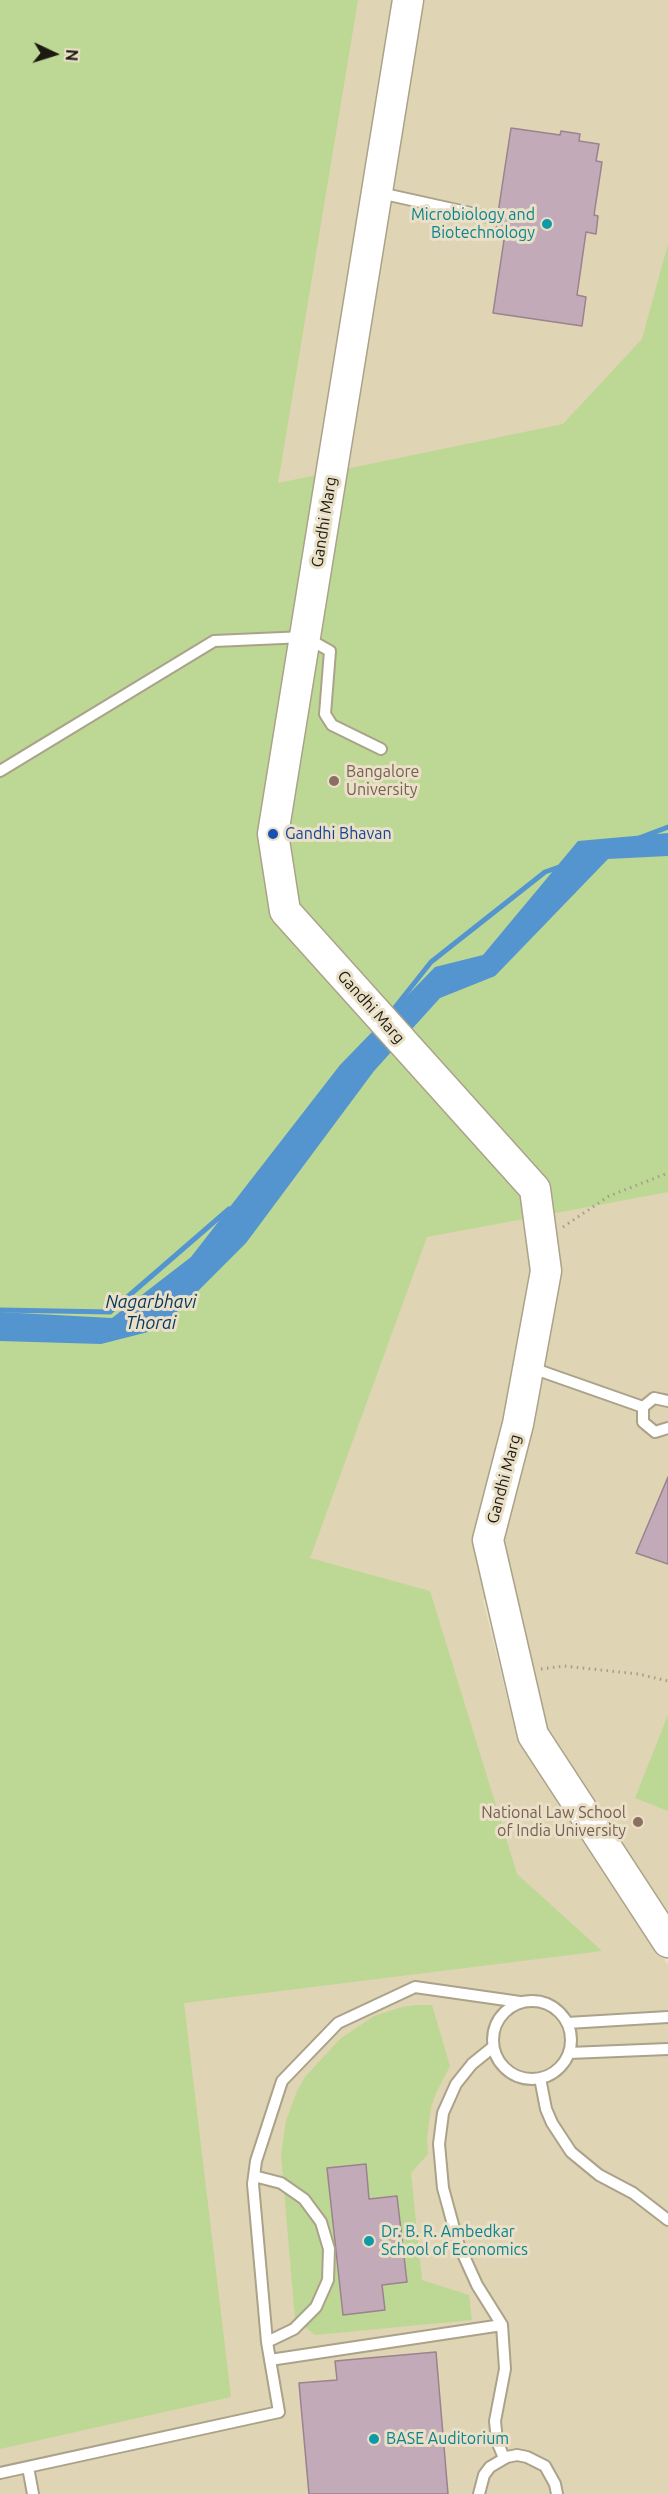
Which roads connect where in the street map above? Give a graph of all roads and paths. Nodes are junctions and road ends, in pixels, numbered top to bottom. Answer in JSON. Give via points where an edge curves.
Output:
{"nodes":[{"id":1,"x":408,"y":0,"type":"edge"},
{"id":2,"x":377,"y":193,"type":"junction"},
{"id":3,"x":493,"y":218,"type":"dead end"},
{"id":4,"x":305,"y":637,"type":"junction"},
{"id":5,"x":381,"y":749,"type":"dead end"},
{"id":6,"x":0,"y":771,"type":"edge"},
{"id":7,"x":668,"y":1173,"type":"edge"},
{"id":8,"x":542,"y":1242,"type":"junction"},
{"id":9,"x":529,"y":1367,"type":"junction"},
{"id":10,"x":668,"y":1401,"type":"edge"},
{"id":11,"x":643,"y":1407,"type":"junction"},
{"id":12,"x":668,"y":1428,"type":"edge"},
{"id":13,"x":519,"y":1672,"type":"junction"},
{"id":14,"x":668,"y":1681,"type":"edge"},
{"id":15,"x":668,"y":1942,"type":"edge"},
{"id":16,"x":520,"y":2002,"type":"junction"},
{"id":17,"x":668,"y":2017,"type":"edge"},
{"id":18,"x":567,"y":2023,"type":"junction"},
{"id":19,"x":494,"y":2047,"type":"junction"},
{"id":20,"x":668,"y":2049,"type":"edge"},
{"id":21,"x":568,"y":2053,"type":"junction"},
{"id":22,"x":540,"y":2078,"type":"junction"},
{"id":23,"x":254,"y":2176,"type":"junction"},
{"id":24,"x":668,"y":2220,"type":"edge"},
{"id":25,"x":502,"y":2325,"type":"junction"},
{"id":26,"x":267,"y":2342,"type":"junction"},
{"id":27,"x":270,"y":2360,"type":"junction"},
{"id":28,"x":504,"y":2458,"type":"junction"},
{"id":29,"x":28,"y":2467,"type":"junction"},
{"id":30,"x":0,"y":2472,"type":"edge"},
{"id":31,"x":33,"y":2494,"type":"edge"},
{"id":32,"x":479,"y":2494,"type":"edge"},
{"id":33,"x":557,"y":2494,"type":"edge"}],
"edges":[{"from":1,"to":2,"type":"main road","name":"Gandhi Marg"},
{"from":2,"to":3,"type":"lane"},
{"from":2,"to":4,"type":"main road","name":"Gandhi Marg"},
{"from":4,"to":5,"type":"lane","via":[[330,651],[325,714],[332,725]]},
{"from":4,"to":6,"type":"lane","via":[[214,641]]},
{"from":4,"to":8,"type":"main road","name":"Gandhi Marg","via":[[273,834],[285,911],[534,1189]]},
{"from":7,"to":8,"type":"path","via":[[609,1196]]},
{"from":8,"to":9,"type":"main road","name":"Gandhi Marg","via":[[546,1271]]},
{"from":9,"to":11,"type":"lane"},
{"from":9,"to":13,"type":"main road","name":"Gandhi Marg","via":[[488,1540]]},
{"from":10,"to":11,"type":"lane","via":[[654,1398]]},
{"from":11,"to":12,"type":"lane","via":[[643,1422],[655,1432]]},
{"from":13,"to":14,"type":"path","via":[[564,1666]]},
{"from":13,"to":15,"type":"main road","name":"Gandhi Marg","via":[[533,1735]]},
{"from":16,"to":18,"type":"lane","via":[[550,2006]]},
{"from":16,"to":19,"type":"lane","via":[[497,2022]]},
{"from":16,"to":23,"type":"lane","via":[[415,1986],[338,2023],[282,2081]]},
{"from":17,"to":18,"type":"lane"},
{"from":18,"to":21,"type":"lane","via":[[571,2039]]},
{"from":19,"to":22,"type":"lane","via":[[506,2070],[524,2079]]},
{"from":19,"to":25,"type":"lane","via":[[472,2064],[456,2085],[443,2113],[439,2144],[443,2188],[458,2243],[477,2285]]},
{"from":20,"to":21,"type":"lane"},
{"from":21,"to":22,"type":"lane","via":[[561,2067]]},
{"from":22,"to":24,"type":"lane","via":[[552,2123],[571,2152]]},
{"from":23,"to":26,"type":"lane"},
{"from":23,"to":26,"type":"lane","via":[[281,2184],[304,2199],[321,2222],[330,2249],[328,2280],[316,2307],[294,2329]]},
{"from":25,"to":27,"type":"lane"},
{"from":25,"to":28,"type":"lane","via":[[506,2369],[495,2421]]},
{"from":26,"to":27,"type":"lane"},
{"from":27,"to":29,"type":"lane","via":[[279,2412]]},
{"from":28,"to":32,"type":"lane","via":[[484,2475]]},
{"from":28,"to":33,"type":"lane","via":[[517,2455],[537,2460],[551,2475]]},
{"from":29,"to":30,"type":"lane"},
{"from":29,"to":31,"type":"lane"}]}
